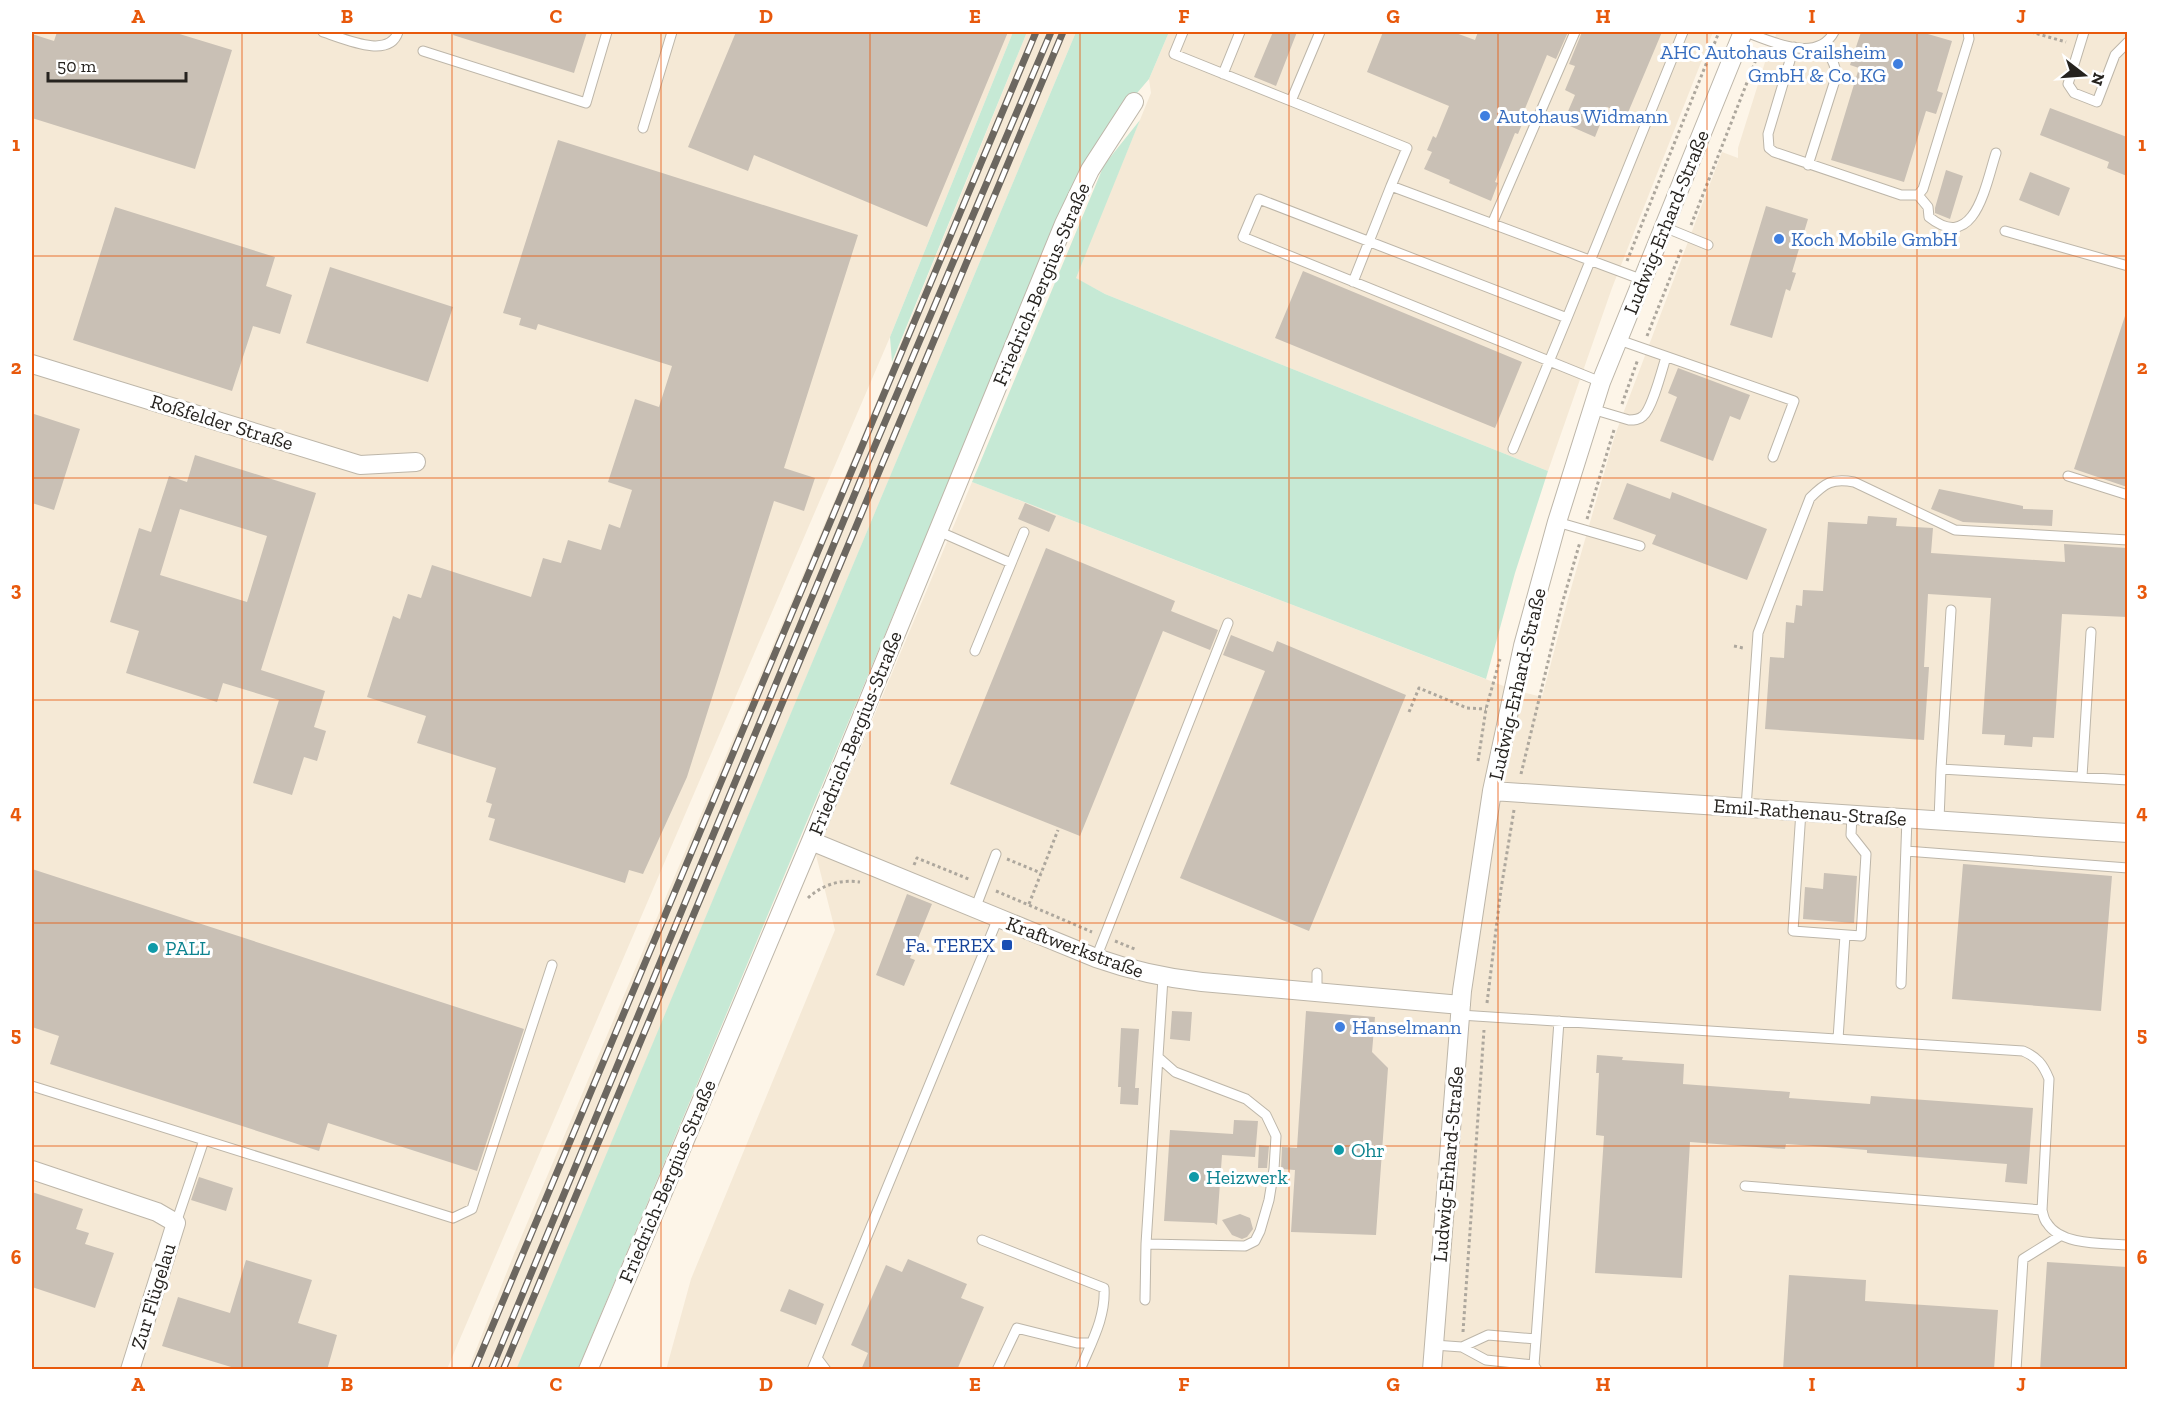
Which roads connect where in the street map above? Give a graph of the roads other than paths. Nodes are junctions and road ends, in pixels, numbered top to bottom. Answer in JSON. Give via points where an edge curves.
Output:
{"nodes":[{"id":1,"x":323,"y":32,"type":"edge"},
{"id":2,"x":398,"y":32,"type":"edge"},
{"id":3,"x":607,"y":32,"type":"edge"},
{"id":4,"x":672,"y":32,"type":"edge"},
{"id":5,"x":1183,"y":32,"type":"edge"},
{"id":6,"x":1240,"y":32,"type":"edge"},
{"id":7,"x":1320,"y":32,"type":"edge"},
{"id":8,"x":1575,"y":32,"type":"edge"},
{"id":9,"x":1683,"y":32,"type":"edge"},
{"id":10,"x":1744,"y":32,"type":"edge"},
{"id":11,"x":1834,"y":32,"type":"edge"},
{"id":12,"x":1968,"y":32,"type":"edge"},
{"id":13,"x":2084,"y":32,"type":"edge"},
{"id":14,"x":2126,"y":39,"type":"edge"},
{"id":15,"x":1821,"y":45,"type":"junction"},
{"id":16,"x":1794,"y":47,"type":"junction"},
{"id":17,"x":423,"y":51,"type":"dead end"},
{"id":18,"x":1224,"y":74,"type":"junction"},
{"id":19,"x":1291,"y":101,"type":"junction"},
{"id":20,"x":1134,"y":102,"type":"dead end"},
{"id":21,"x":643,"y":128,"type":"dead end"},
{"id":22,"x":1996,"y":153,"type":"dead end"},
{"id":23,"x":1808,"y":165,"type":"junction"},
{"id":24,"x":1391,"y":186,"type":"junction"},
{"id":25,"x":1918,"y":195,"type":"junction"},
{"id":26,"x":1492,"y":224,"type":"junction"},
{"id":27,"x":1664,"y":227,"type":"junction"},
{"id":28,"x":2005,"y":231,"type":"dead end"},
{"id":29,"x":1369,"y":242,"type":"junction"},
{"id":30,"x":1708,"y":245,"type":"dead end"},
{"id":31,"x":1589,"y":261,"type":"junction"},
{"id":32,"x":2127,"y":266,"type":"edge"},
{"id":33,"x":1642,"y":280,"type":"junction"},
{"id":34,"x":1353,"y":282,"type":"junction"},
{"id":35,"x":1567,"y":318,"type":"junction"},
{"id":36,"x":1619,"y":340,"type":"junction"},
{"id":37,"x":1666,"y":357,"type":"junction"},
{"id":38,"x":1548,"y":362,"type":"junction"},
{"id":39,"x":32,"y":364,"type":"edge"},
{"id":40,"x":1601,"y":382,"type":"junction"},
{"id":41,"x":1592,"y":409,"type":"junction"},
{"id":42,"x":1513,"y":449,"type":"dead end"},
{"id":43,"x":1773,"y":457,"type":"dead end"},
{"id":44,"x":416,"y":462,"type":"dead end"},
{"id":45,"x":2068,"y":476,"type":"dead end"},
{"id":46,"x":2127,"y":495,"type":"edge"},
{"id":47,"x":1557,"y":522,"type":"junction"},
{"id":48,"x":938,"y":531,"type":"junction"},
{"id":49,"x":1024,"y":532,"type":"dead end"},
{"id":50,"x":2127,"y":540,"type":"edge"},
{"id":51,"x":1640,"y":546,"type":"dead end"},
{"id":52,"x":1011,"y":563,"type":"junction"},
{"id":53,"x":1951,"y":610,"type":"dead end"},
{"id":54,"x":1228,"y":623,"type":"dead end"},
{"id":55,"x":2091,"y":632,"type":"dead end"},
{"id":56,"x":975,"y":651,"type":"dead end"},
{"id":57,"x":1941,"y":769,"type":"junction"},
{"id":58,"x":2082,"y":777,"type":"junction"},
{"id":59,"x":2127,"y":780,"type":"edge"},
{"id":60,"x":1492,"y":791,"type":"junction"},
{"id":61,"x":1746,"y":808,"type":"junction"},
{"id":62,"x":1801,"y":811,"type":"junction"},
{"id":63,"x":1852,"y":815,"type":"junction"},
{"id":64,"x":1907,"y":818,"type":"junction"},
{"id":65,"x":1939,"y":820,"type":"junction"},
{"id":66,"x":2127,"y":833,"type":"edge"},
{"id":67,"x":811,"y":841,"type":"junction"},
{"id":68,"x":1906,"y":851,"type":"junction"},
{"id":69,"x":996,"y":854,"type":"road end"},
{"id":70,"x":2127,"y":868,"type":"edge"},
{"id":71,"x":975,"y":909,"type":"junction"},
{"id":72,"x":998,"y":918,"type":"junction"},
{"id":73,"x":1845,"y":935,"type":"junction"},
{"id":74,"x":1096,"y":958,"type":"junction"},
{"id":75,"x":552,"y":965,"type":"dead end"},
{"id":76,"x":1317,"y":974,"type":"dead end"},
{"id":77,"x":1163,"y":978,"type":"junction"},
{"id":78,"x":1900,"y":984,"type":"dead end"},
{"id":79,"x":1317,"y":994,"type":"junction"},
{"id":80,"x":1460,"y":1010,"type":"junction"},
{"id":81,"x":1559,"y":1021,"type":"junction"},
{"id":82,"x":1838,"y":1039,"type":"junction"},
{"id":83,"x":1158,"y":1057,"type":"junction"},
{"id":84,"x":32,"y":1086,"type":"edge"},
{"id":85,"x":204,"y":1140,"type":"junction"},
{"id":86,"x":32,"y":1170,"type":"edge"},
{"id":87,"x":1745,"y":1186,"type":"dead end"},
{"id":88,"x":2042,"y":1210,"type":"junction"},
{"id":89,"x":176,"y":1223,"type":"junction"},
{"id":90,"x":2060,"y":1236,"type":"junction"},
{"id":91,"x":982,"y":1240,"type":"dead end"},
{"id":92,"x":1146,"y":1244,"type":"junction"},
{"id":93,"x":2127,"y":1245,"type":"edge"},
{"id":94,"x":1144,"y":1300,"type":"dead end"},
{"id":95,"x":1536,"y":1339,"type":"junction"},
{"id":96,"x":1091,"y":1343,"type":"junction"},
{"id":97,"x":1434,"y":1345,"type":"junction"},
{"id":98,"x":1462,"y":1347,"type":"junction"},
{"id":99,"x":817,"y":1358,"type":"junction"},
{"id":100,"x":1536,"y":1367,"type":"edge"},
{"id":101,"x":130,"y":1370,"type":"edge"},
{"id":102,"x":588,"y":1370,"type":"edge"},
{"id":103,"x":812,"y":1370,"type":"edge"},
{"id":104,"x":826,"y":1370,"type":"edge"},
{"id":105,"x":997,"y":1370,"type":"edge"},
{"id":106,"x":1080,"y":1370,"type":"edge"},
{"id":107,"x":1432,"y":1370,"type":"edge"},
{"id":108,"x":2016,"y":1370,"type":"edge"}],
"edges":[{"from":1,"to":2,"type":"lane","via":[[374,47],[387,44]]},
{"from":3,"to":17,"type":"lane","via":[[586,103]]},
{"from":4,"to":21,"type":"lane"},
{"from":5,"to":18,"type":"lane","via":[[1174,54]]},
{"from":6,"to":18,"type":"lane"},
{"from":7,"to":19,"type":"lane"},
{"from":8,"to":26,"type":"lane"},
{"from":9,"to":31,"type":"lane"},
{"from":10,"to":16,"type":"lane"},
{"from":10,"to":27,"type":"street","name":"Ludwig-Erhard-Straße"},
{"from":11,"to":15,"type":"lane"},
{"from":12,"to":25,"type":"lane","via":[[1923,189]]},
{"from":13,"to":14,"type":"lane","via":[[2068,84],[2074,93],[2097,102],[2115,55]]},
{"from":15,"to":16,"type":"lane","via":[[1808,49]]},
{"from":15,"to":23,"type":"lane","via":[[1832,59],[1836,77]]},
{"from":16,"to":23,"type":"lane","via":[[1767,142],[1774,152]]},
{"from":18,"to":19,"type":"lane"},
{"from":19,"to":24,"type":"lane","via":[[1407,148]]},
{"from":20,"to":48,"type":"street","name":"Friedrich-Bergius-Straße","via":[[1090,170],[1064,224]]},
{"from":22,"to":25,"type":"lane","via":[[1978,208],[1969,222],[1959,227],[1936,223]]},
{"from":23,"to":25,"type":"lane","via":[[1901,195]]},
{"from":24,"to":26,"type":"lane"},
{"from":24,"to":29,"type":"lane"},
{"from":26,"to":31,"type":"lane"},
{"from":27,"to":30,"type":"lane"},
{"from":27,"to":33,"type":"street","name":"Ludwig-Erhard-Straße"},
{"from":28,"to":32,"type":"lane"},
{"from":29,"to":34,"type":"lane"},
{"from":29,"to":34,"type":"lane","via":[[1259,199],[1243,237]]},
{"from":29,"to":35,"type":"lane"},
{"from":31,"to":33,"type":"lane"},
{"from":31,"to":35,"type":"lane"},
{"from":33,"to":36,"type":"street","name":"Ludwig-Erhard-Straße"},
{"from":34,"to":38,"type":"lane"},
{"from":35,"to":38,"type":"lane"},
{"from":36,"to":37,"type":"lane"},
{"from":36,"to":40,"type":"street","name":"Ludwig-Erhard-Straße"},
{"from":37,"to":41,"type":"lane","via":[[1643,417],[1629,420]]},
{"from":37,"to":43,"type":"lane","via":[[1794,401]]},
{"from":38,"to":40,"type":"lane"},
{"from":38,"to":42,"type":"lane"},
{"from":39,"to":44,"type":"street","name":"Roßfelder Straße","via":[[360,465]]},
{"from":40,"to":41,"type":"street","name":"Ludwig-Erhard-Straße"},
{"from":41,"to":47,"type":"street","name":"Ludwig-Erhard-Straße"},
{"from":45,"to":46,"type":"lane"},
{"from":47,"to":51,"type":"lane"},
{"from":47,"to":60,"type":"street","name":"Ludwig-Erhard-Straße","via":[[1523,646]]},
{"from":48,"to":52,"type":"lane"},
{"from":48,"to":67,"type":"street","name":"Friedrich-Bergius-Straße"},
{"from":49,"to":52,"type":"lane"},
{"from":50,"to":61,"type":"lane","via":[[1955,530],[1854,482],[1840,480],[1823,485],[1810,498],[1758,633]]},
{"from":52,"to":56,"type":"lane"},
{"from":53,"to":57,"type":"lane"},
{"from":54,"to":74,"type":"lane"},
{"from":55,"to":58,"type":"lane"},
{"from":57,"to":58,"type":"lane"},
{"from":57,"to":65,"type":"lane"},
{"from":58,"to":59,"type":"lane"},
{"from":60,"to":61,"type":"street","name":"Emil-Rathenau-Straße"},
{"from":60,"to":80,"type":"street","name":"Ludwig-Erhard-Straße"},
{"from":61,"to":62,"type":"street","name":"Emil-Rathenau-Straße"},
{"from":62,"to":63,"type":"street","name":"Emil-Rathenau-Straße"},
{"from":62,"to":73,"type":"lane","via":[[1793,932]]},
{"from":63,"to":64,"type":"street","name":"Emil-Rathenau-Straße"},
{"from":63,"to":73,"type":"lane","via":[[1851,836],[1866,854],[1861,936]]},
{"from":64,"to":65,"type":"street","name":"Emil-Rathenau-Straße"},
{"from":64,"to":68,"type":"lane"},
{"from":65,"to":66,"type":"street","name":"Emil-Rathenau-Straße"},
{"from":67,"to":71,"type":"street","name":"Kraftwerkstraße"},
{"from":67,"to":102,"type":"street","name":"Friedrich-Bergius-Straße"},
{"from":68,"to":70,"type":"lane"},
{"from":68,"to":78,"type":"lane"},
{"from":69,"to":71,"type":"lane"},
{"from":71,"to":72,"type":"street","name":"Kraftwerkstraße"},
{"from":72,"to":74,"type":"street","name":"Kraftwerkstraße"},
{"from":72,"to":99,"type":"lane"},
{"from":73,"to":82,"type":"lane"},
{"from":74,"to":77,"type":"street","name":"Kraftwerkstraße"},
{"from":75,"to":85,"type":"lane","via":[[472,1209],[453,1218]]},
{"from":76,"to":79,"type":"lane"},
{"from":77,"to":79,"type":"street","name":"Kraftwerkstraße"},
{"from":77,"to":83,"type":"lane"},
{"from":79,"to":80,"type":"street","name":"Kraftwerkstraße"},
{"from":80,"to":81,"type":"lane","via":[[1485,1017]]},
{"from":80,"to":97,"type":"street","name":"Ludwig-Erhard-Straße"},
{"from":81,"to":82,"type":"lane"},
{"from":81,"to":95,"type":"lane"},
{"from":82,"to":88,"type":"lane","via":[[2023,1051],[2035,1056],[2049,1079]]},
{"from":83,"to":92,"type":"lane"},
{"from":83,"to":92,"type":"lane","via":[[1175,1072],[1246,1099],[1266,1115],[1276,1136],[1274,1169],[1269,1200],[1255,1241],[1245,1246]]},
{"from":84,"to":85,"type":"lane"},
{"from":85,"to":89,"type":"lane"},
{"from":86,"to":89,"type":"street","via":[[157,1212]]},
{"from":87,"to":88,"type":"lane"},
{"from":88,"to":90,"type":"lane","via":[[2047,1224]]},
{"from":89,"to":101,"type":"street","name":"Zur Flügelau"},
{"from":90,"to":93,"type":"lane"},
{"from":90,"to":108,"type":"lane","via":[[2023,1259]]},
{"from":91,"to":96,"type":"lane","via":[[1104,1288],[1101,1318]]},
{"from":92,"to":94,"type":"lane"},
{"from":95,"to":98,"type":"lane","via":[[1488,1335]]},
{"from":95,"to":100,"type":"lane"},
{"from":96,"to":105,"type":"lane","via":[[1017,1328]]},
{"from":96,"to":106,"type":"lane"},
{"from":97,"to":98,"type":"lane"},
{"from":97,"to":107,"type":"street","name":"Ludwig-Erhard-Straße"},
{"from":98,"to":100,"type":"lane","via":[[1486,1360]]},
{"from":99,"to":103,"type":"lane"},
{"from":99,"to":104,"type":"lane"}]}
